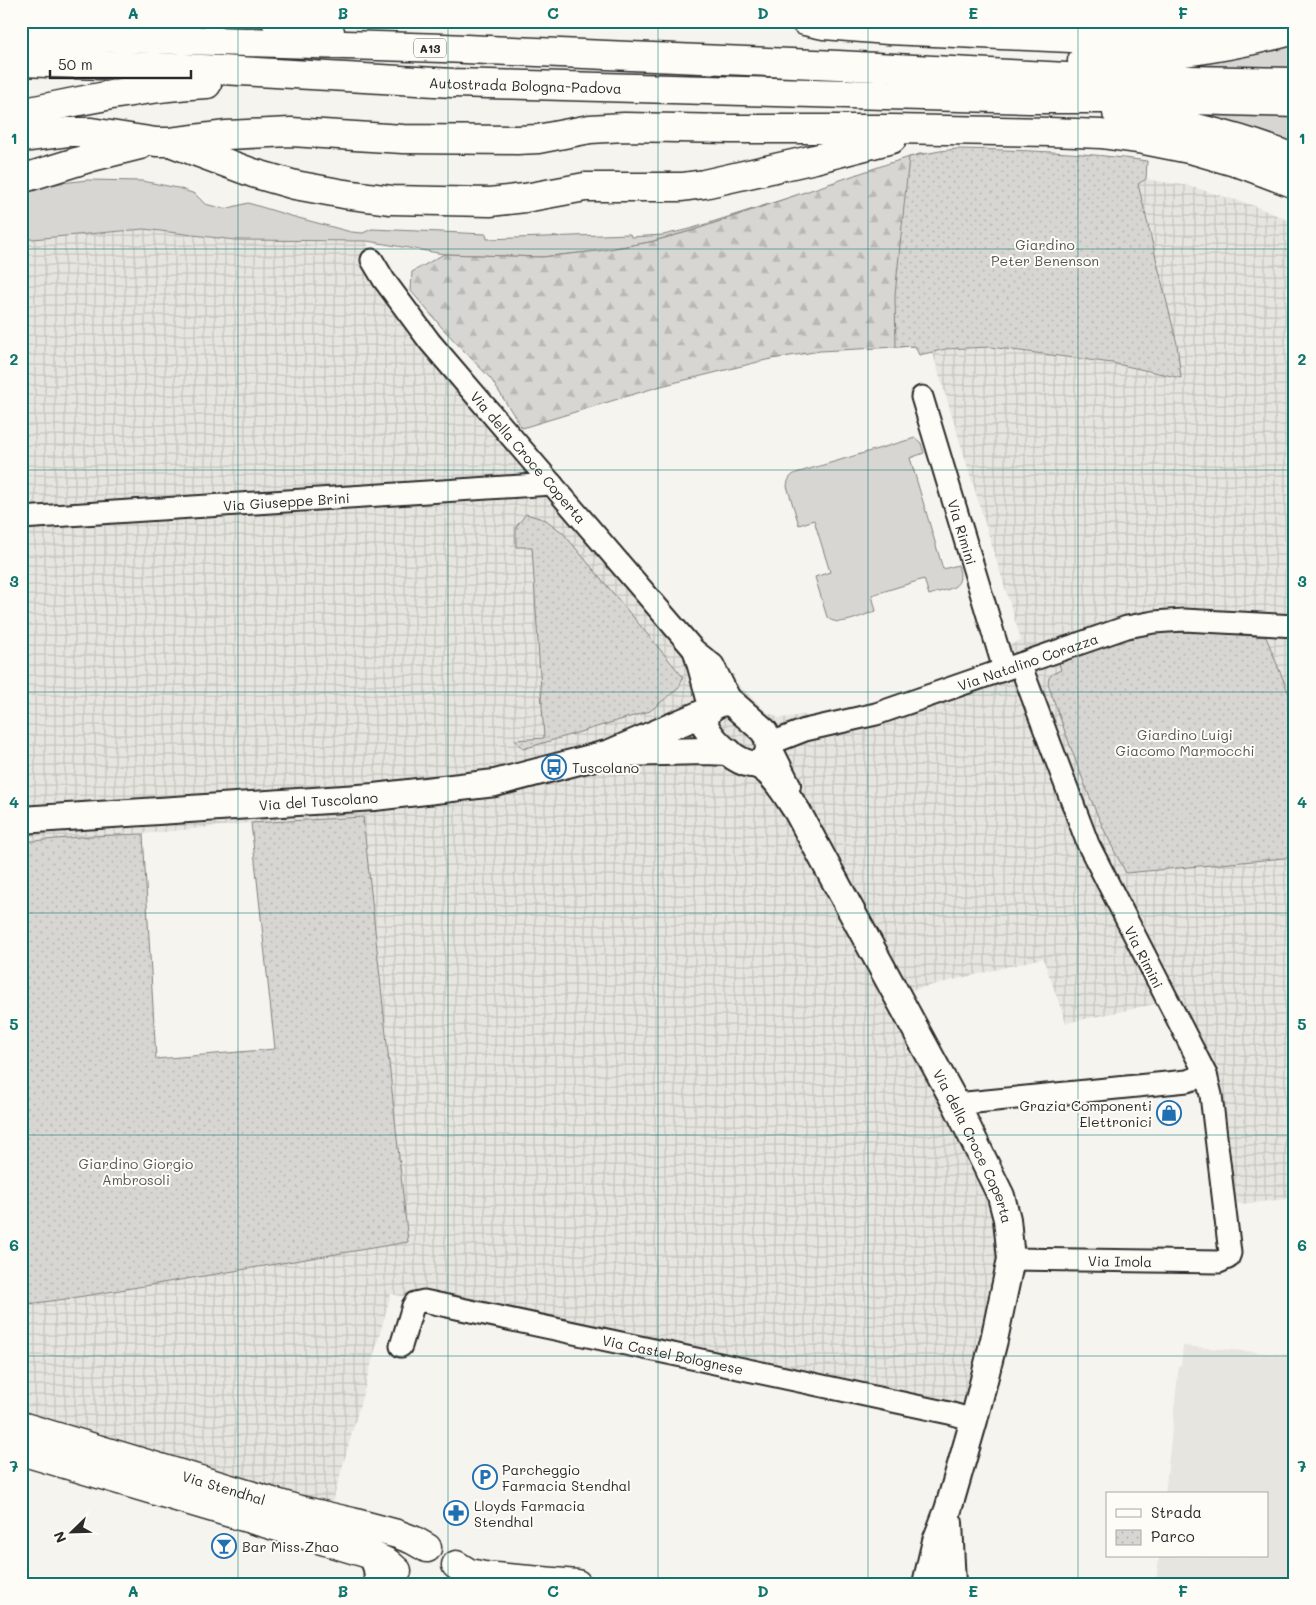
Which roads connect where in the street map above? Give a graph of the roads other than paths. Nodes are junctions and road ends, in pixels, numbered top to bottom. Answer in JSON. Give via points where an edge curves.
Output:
{"nodes":[{"id":1,"x":276,"y":21,"type":"edge"},
{"id":2,"x":806,"y":21,"type":"edge"},
{"id":3,"x":1230,"y":21,"type":"edge"},
{"id":4,"x":1198,"y":24,"type":"edge"},
{"id":5,"x":1295,"y":30,"type":"edge"},
{"id":6,"x":21,"y":35,"type":"edge"},
{"id":7,"x":443,"y":48,"type":"junction"},
{"id":8,"x":21,"y":62,"type":"edge"},
{"id":9,"x":838,"y":65,"type":"junction"},
{"id":10,"x":1295,"y":82,"type":"edge"},
{"id":11,"x":453,"y":83,"type":"junction"},
{"id":12,"x":1029,"y":99,"type":"junction"},
{"id":13,"x":1295,"y":104,"type":"edge"},
{"id":14,"x":21,"y":113,"type":"edge"},
{"id":15,"x":946,"y":130,"type":"junction"},
{"id":16,"x":21,"y":138,"type":"edge"},
{"id":17,"x":163,"y":142,"type":"junction"},
{"id":18,"x":1295,"y":159,"type":"edge"},
{"id":19,"x":21,"y":179,"type":"edge"},
{"id":20,"x":1295,"y":184,"type":"edge"},
{"id":21,"x":372,"y":260,"type":"dead end"},
{"id":22,"x":922,"y":397,"type":"dead end"},
{"id":23,"x":552,"y":484,"type":"junction"},
{"id":24,"x":21,"y":518,"type":"edge"},
{"id":25,"x":1295,"y":626,"type":"edge"},
{"id":26,"x":1012,"y":666,"type":"junction"},
{"id":27,"x":717,"y":707,"type":"junction"},
{"id":28,"x":763,"y":746,"type":"junction"},
{"id":29,"x":729,"y":752,"type":"junction"},
{"id":30,"x":610,"y":753,"type":"junction"},
{"id":31,"x":21,"y":820,"type":"edge"},
{"id":32,"x":1206,"y":1075,"type":"junction"},
{"id":33,"x":956,"y":1104,"type":"junction"},
{"id":34,"x":1228,"y":1258,"type":"joint"},
{"id":35,"x":1011,"y":1259,"type":"junction"},
{"id":36,"x":401,"y":1346,"type":"dead end"},
{"id":37,"x":974,"y":1420,"type":"junction"},
{"id":38,"x":21,"y":1426,"type":"edge"},
{"id":39,"x":21,"y":1451,"type":"edge"},
{"id":40,"x":948,"y":1510,"type":"junction"},
{"id":41,"x":427,"y":1548,"type":"junction"},
{"id":42,"x":458,"y":1574,"type":"edge"},
{"id":43,"x":391,"y":1581,"type":"edge"},
{"id":44,"x":577,"y":1584,"type":"edge"},
{"id":45,"x":926,"y":1584,"type":"edge"},
{"id":46,"x":952,"y":1584,"type":"edge"}],
"edges":[{"from":1,"to":7,"type":"main road"},
{"from":2,"to":4,"type":"main road","via":[[888,30],[1071,38]]},
{"from":3,"to":4,"type":"main road"},
{"from":5,"to":9,"type":"main road","via":[[1197,51],[1112,60]]},
{"from":6,"to":7,"type":"main road","number":"A13"},
{"from":7,"to":9,"type":"main road","number":"A13"},
{"from":8,"to":11,"type":"main road","name":"Autostrada Bologna-Padova"},
{"from":9,"to":10,"type":"main road","via":[[1086,78]]},
{"from":11,"to":12,"type":"main road","name":"Autostrada Bologna-Padova"},
{"from":11,"to":14,"type":"main road","via":[[232,82],[185,85],[83,99]]},
{"from":12,"to":13,"type":"main road"},
{"from":12,"to":18,"type":"main road","via":[[1167,120],[1224,134]]},
{"from":15,"to":17,"type":"main road","via":[[624,127],[517,140],[291,132]]},
{"from":15,"to":17,"type":"main road","via":[[887,140],[704,184],[585,187],[490,202],[391,200],[344,194],[253,173]]},
{"from":15,"to":20,"type":"main road","via":[[1101,134],[1144,140],[1194,150]]},
{"from":16,"to":17,"type":"main road","via":[[91,132]]},
{"from":17,"to":19,"type":"main road","via":[[107,153]]},
{"from":21,"to":23,"type":"street","name":"Via della Croce Coperta","via":[[430,342]]},
{"from":22,"to":26,"type":"street","name":"Via Rimini"},
{"from":23,"to":24,"type":"street","name":"Via Giuseppe Brini"},
{"from":23,"to":27,"type":"street","name":"Via della Croce Coperta","via":[[694,650],[713,664]]},
{"from":25,"to":26,"type":"street","name":"Via Natalino Corazza","via":[[1192,620],[1154,622],[1127,627]]},
{"from":26,"to":28,"type":"street","name":"Via Natalino Corazza","via":[[876,714],[805,730]]},
{"from":26,"to":32,"type":"street","name":"Via Rimini","via":[[1088,844]]},
{"from":27,"to":28,"type":"street","name":"Via della Croce Coperta"},
{"from":27,"to":29,"type":"street","name":"Via della Croce Coperta","via":[[705,722],[711,736]]},
{"from":27,"to":30,"type":"street","name":"Via del Tuscolano"},
{"from":28,"to":29,"type":"street","name":"Via della Croce Coperta","via":[[740,762]]},
{"from":28,"to":33,"type":"street","name":"Via della Croce Coperta","via":[[787,784],[797,811]]},
{"from":29,"to":30,"type":"street","name":"Via del Tuscolano"},
{"from":30,"to":31,"type":"street","name":"Via del Tuscolano","via":[[495,783],[374,797]]},
{"from":32,"to":33,"type":"street","via":[[1187,1081]]},
{"from":32,"to":34,"type":"street","name":"Via Rimini","via":[[1230,1246]]},
{"from":33,"to":35,"type":"street","name":"Via della Croce Coperta","via":[[1001,1196]]},
{"from":34,"to":35,"type":"street","name":"Via Imola","via":[[1220,1262]]},
{"from":35,"to":37,"type":"street","name":"Via della Croce Coperta"},
{"from":36,"to":37,"type":"street","name":"Via Castel Bolognese","via":[[413,1306],[424,1301]]},
{"from":37,"to":40,"type":"street","name":"Via della Croce Coperta"},
{"from":38,"to":41,"type":"main road","name":"Via Stendhal","via":[[296,1509],[402,1536]]},
{"from":39,"to":43,"type":"main road","name":"Via Stendhal","via":[[369,1554],[388,1563]]},
{"from":40,"to":45,"type":"street","name":"Via della Croce Coperta","via":[[936,1540]]},
{"from":40,"to":46,"type":"street","name":"Via della Croce Coperta"},
{"from":41,"to":42,"type":"main road","name":"Via Stendhal","via":[[444,1552]]},
{"from":41,"to":43,"type":"main road","via":[[410,1554]]},
{"from":42,"to":44,"type":"main road","name":"Via Stendhal"}]}
